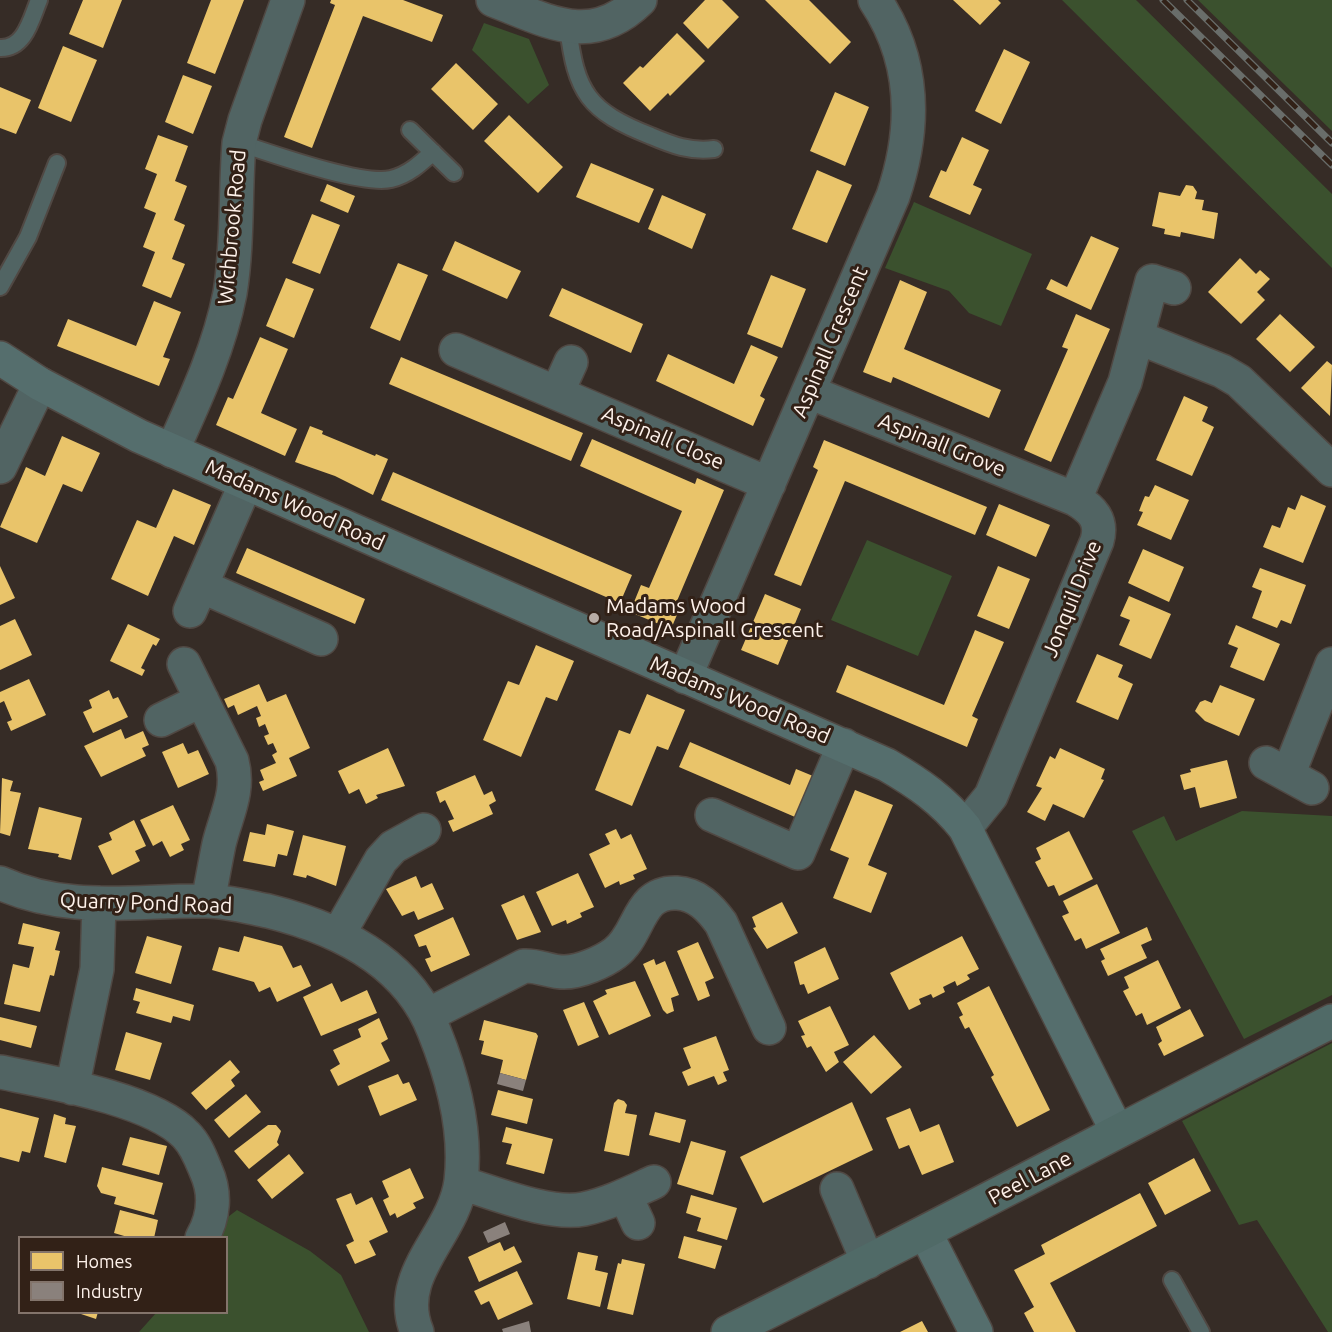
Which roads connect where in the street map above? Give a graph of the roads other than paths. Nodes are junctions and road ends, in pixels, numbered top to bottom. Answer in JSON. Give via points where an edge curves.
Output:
{"nodes":[{"id":1,"x":39,"y":0,"type":"edge"},
{"id":2,"x":288,"y":0,"type":"edge"},
{"id":3,"x":494,"y":0,"type":"edge"},
{"id":4,"x":639,"y":0,"type":"edge"},
{"id":5,"x":875,"y":0,"type":"edge"},
{"id":6,"x":568,"y":27,"type":"junction"},
{"id":7,"x":0,"y":48,"type":"edge"},
{"id":8,"x":410,"y":130,"type":"dead end"},
{"id":9,"x":239,"y":143,"type":"junction"},
{"id":10,"x":714,"y":149,"type":"dead end"},
{"id":11,"x":433,"y":152,"type":"junction"},
{"id":12,"x":57,"y":163,"type":"dead end"},
{"id":13,"x":454,"y":173,"type":"dead end"},
{"id":14,"x":0,"y":287,"type":"edge"},
{"id":15,"x":1174,"y":288,"type":"dead end"},
{"id":16,"x":1137,"y":337,"type":"junction"},
{"id":17,"x":456,"y":350,"type":"dead end"},
{"id":18,"x":0,"y":358,"type":"edge"},
{"id":19,"x":571,"y":362,"type":"dead end"},
{"id":20,"x":40,"y":384,"type":"junction"},
{"id":21,"x":809,"y":392,"type":"junction"},
{"id":22,"x":557,"y":393,"type":"junction"},
{"id":23,"x":172,"y":451,"type":"junction"},
{"id":24,"x":0,"y":467,"type":"edge"},
{"id":25,"x":1332,"y":470,"type":"edge"},
{"id":26,"x":246,"y":483,"type":"junction"},
{"id":27,"x":769,"y":484,"type":"junction"},
{"id":28,"x":1075,"y":498,"type":"junction"},
{"id":29,"x":321,"y":639,"type":"dead end"},
{"id":30,"x":184,"y":664,"type":"dead end"},
{"id":31,"x":1332,"y":664,"type":"edge"},
{"id":32,"x":686,"y":677,"type":"junction"},
{"id":33,"x":202,"y":700,"type":"junction"},
{"id":34,"x":160,"y":720,"type":"dead end"},
{"id":35,"x":844,"y":746,"type":"junction"},
{"id":36,"x":1288,"y":775,"type":"dead end"},
{"id":37,"x":712,"y":814,"type":"dead end"},
{"id":38,"x":965,"y":828,"type":"junction"},
{"id":39,"x":424,"y":830,"type":"dead end"},
{"id":40,"x":0,"y":883,"type":"edge"},
{"id":41,"x":208,"y":901,"type":"junction"},
{"id":42,"x":99,"y":903,"type":"junction"},
{"id":43,"x":338,"y":935,"type":"junction"},
{"id":44,"x":428,"y":1015,"type":"junction"},
{"id":45,"x":1332,"y":1021,"type":"edge"},
{"id":46,"x":769,"y":1028,"type":"dead end"},
{"id":47,"x":0,"y":1072,"type":"edge"},
{"id":48,"x":72,"y":1088,"type":"junction"},
{"id":49,"x":1117,"y":1131,"type":"junction"},
{"id":50,"x":461,"y":1183,"type":"junction"},
{"id":51,"x":837,"y":1189,"type":"dead end"},
{"id":52,"x":639,"y":1200,"type":"dead end"},
{"id":53,"x":926,"y":1234,"type":"junction"},
{"id":54,"x":203,"y":1236,"type":"edge"},
{"id":55,"x":868,"y":1262,"type":"junction"},
{"id":56,"x":1172,"y":1280,"type":"dead end"},
{"id":57,"x":417,"y":1332,"type":"edge"},
{"id":58,"x":728,"y":1332,"type":"edge"},
{"id":59,"x":976,"y":1332,"type":"edge"},
{"id":60,"x":1201,"y":1332,"type":"edge"}],
"edges":[{"from":1,"to":7,"type":"lane","via":[[17,44],[10,49]]},
{"from":2,"to":9,"type":"street","name":"Wichbrook Road"},
{"from":3,"to":6,"type":"street"},
{"from":4,"to":6,"type":"street","via":[[612,23]]},
{"from":5,"to":21,"type":"street","name":"Aspinall Crescent","via":[[904,67],[909,136],[893,196]]},
{"from":6,"to":10,"type":"lane","via":[[583,89],[600,110],[679,148]]},
{"from":8,"to":11,"type":"lane"},
{"from":9,"to":11,"type":"lane","via":[[329,170],[388,180],[403,176]]},
{"from":9,"to":23,"type":"street","name":"Wichbrook Road","via":[[230,292],[205,376]]},
{"from":11,"to":13,"type":"lane"},
{"from":12,"to":14,"type":"lane","via":[[28,237]]},
{"from":15,"to":16,"type":"street","via":[[1152,281]]},
{"from":16,"to":25,"type":"street","via":[[1239,381]]},
{"from":16,"to":28,"type":"street","via":[[1120,394]]},
{"from":17,"to":22,"type":"street","name":"Aspinall Close"},
{"from":18,"to":20,"type":"street","name":"Madams Wood Road"},
{"from":19,"to":22,"type":"street"},
{"from":20,"to":23,"type":"street","name":"Madams Wood Road"},
{"from":20,"to":24,"type":"street"},
{"from":21,"to":27,"type":"street","name":"Aspinall Crescent"},
{"from":21,"to":28,"type":"street","name":"Aspinall Grove"},
{"from":22,"to":27,"type":"street","name":"Aspinall Close"},
{"from":23,"to":26,"type":"street","name":"Madams Wood Road"},
{"from":26,"to":29,"type":"street","via":[[195,599]]},
{"from":26,"to":32,"type":"street","name":"Madams Wood Road"},
{"from":27,"to":32,"type":"street","name":"Aspinall Crescent"},
{"from":28,"to":38,"type":"street","name":"Jonquil Drive","via":[[1090,508],[1098,520],[1097,541],[991,796]]},
{"from":30,"to":33,"type":"street"},
{"from":31,"to":36,"type":"street"},
{"from":32,"to":35,"type":"street","name":"Madams Wood Road"},
{"from":33,"to":34,"type":"street"},
{"from":33,"to":41,"type":"street","via":[[236,777]]},
{"from":35,"to":37,"type":"street","via":[[798,853]]},
{"from":35,"to":38,"type":"street","name":"Madams Wood Road","via":[[931,791]]},
{"from":38,"to":49,"type":"street","name":"Madams Wood Road"},
{"from":39,"to":43,"type":"street","via":[[385,838]]},
{"from":40,"to":42,"type":"street","name":"Quarry Pond Road","via":[[43,899]]},
{"from":41,"to":42,"type":"street","name":"Quarry Pond Road"},
{"from":41,"to":43,"type":"street","name":"Quarry Pond Road","via":[[299,919]]},
{"from":42,"to":48,"type":"street","via":[[97,969]]},
{"from":43,"to":44,"type":"street","name":"Quarry Pond Road","via":[[392,969]]},
{"from":44,"to":46,"type":"street","via":[[524,966],[564,972],[582,969],[616,952],[643,909],[654,898],[667,893],[699,900],[721,923],[761,981]]},
{"from":44,"to":50,"type":"street","name":"Quarry Pond Road","via":[[455,1096],[462,1139]]},
{"from":45,"to":49,"type":"main road","name":"Peel Lane"},
{"from":47,"to":48,"type":"street"},
{"from":48,"to":54,"type":"street","via":[[152,1112],[187,1136],[211,1182],[212,1211]]},
{"from":49,"to":53,"type":"main road","name":"Peel Lane"},
{"from":50,"to":52,"type":"street","via":[[568,1210]]},
{"from":50,"to":57,"type":"street","name":"Quarry Pond Road","via":[[440,1235],[414,1279],[411,1318]]},
{"from":51,"to":55,"type":"street"},
{"from":53,"to":55,"type":"main road","name":"Peel Lane"},
{"from":53,"to":59,"type":"street"},
{"from":55,"to":58,"type":"main road","name":"Peel Lane"},
{"from":56,"to":60,"type":"lane"}]}
